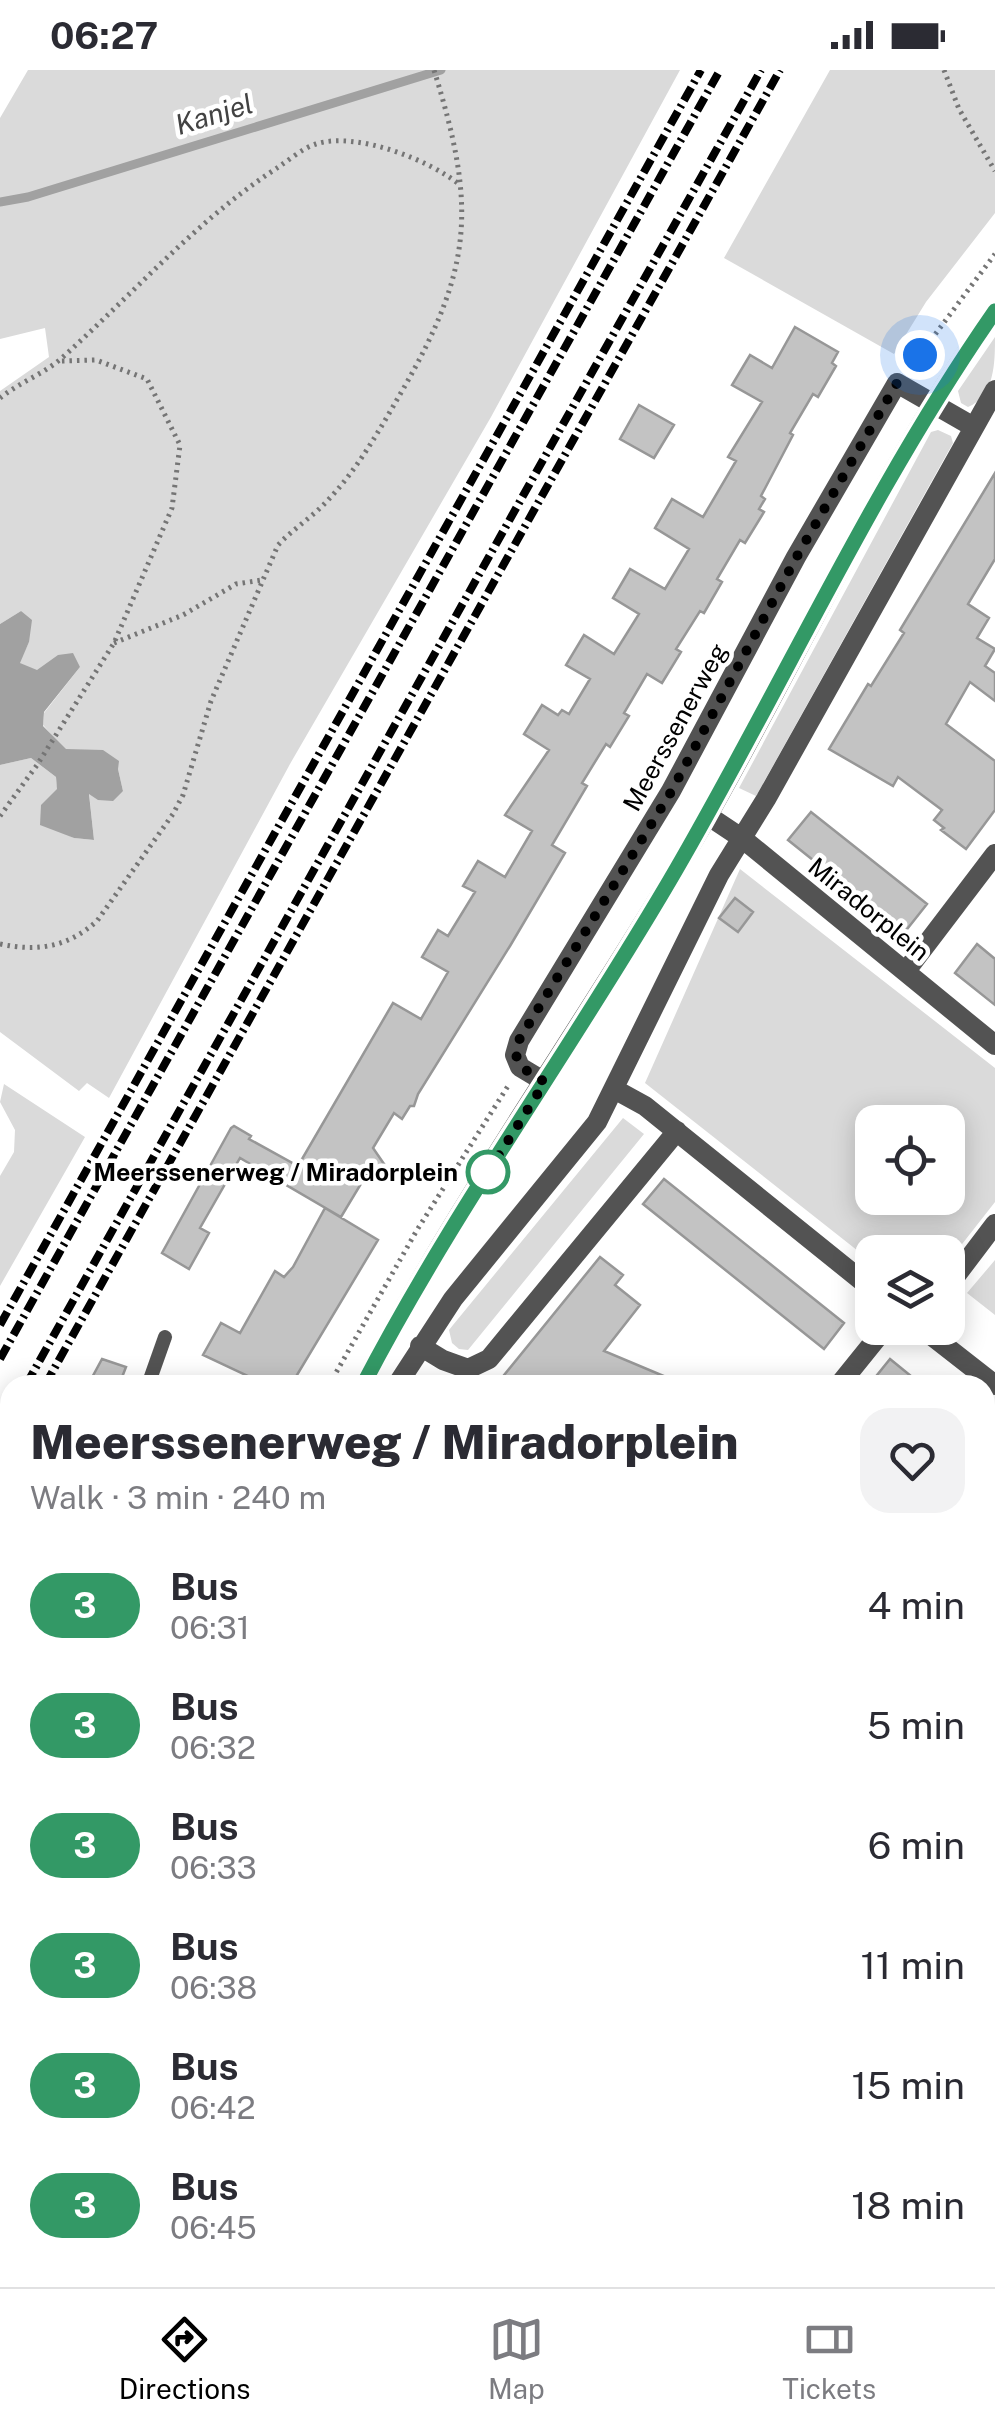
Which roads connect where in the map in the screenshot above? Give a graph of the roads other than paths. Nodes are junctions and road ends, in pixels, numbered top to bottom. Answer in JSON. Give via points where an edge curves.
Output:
{"nodes":[{"id":1,"x":995,"y":311,"type":"edge"},
{"id":2,"x":995,"y":390,"type":"edge"},
{"id":3,"x":932,"y":404,"type":"junction"},
{"id":4,"x":972,"y":426,"type":"junction"},
{"id":5,"x":707,"y":816,"type":"junction"},
{"id":6,"x":742,"y":838,"type":"junction"},
{"id":7,"x":995,"y":854,"type":"edge"},
{"id":8,"x":906,"y":971,"type":"junction"},
{"id":9,"x":995,"y":1045,"type":"edge"},
{"id":10,"x":545,"y":1082,"type":"junction"},
{"id":11,"x":614,"y":1089,"type":"junction"},
{"id":12,"x":677,"y":1131,"type":"junction"},
{"id":13,"x":995,"y":1224,"type":"edge"},
{"id":14,"x":965,"y":1264,"type":"edge"},
{"id":15,"x":855,"y":1275,"type":"edge"},
{"id":16,"x":165,"y":1337,"type":"dead end"},
{"id":17,"x":871,"y":1345,"type":"edge"},
{"id":18,"x":944,"y":1345,"type":"edge"},
{"id":19,"x":420,"y":1346,"type":"junction"},
{"id":20,"x":152,"y":1375,"type":"edge"},
{"id":21,"x":368,"y":1375,"type":"edge"},
{"id":22,"x":403,"y":1375,"type":"edge"},
{"id":23,"x":847,"y":1375,"type":"edge"},
{"id":24,"x":982,"y":1375,"type":"edge"}],
"edges":[{"from":1,"to":3,"type":"street"},
{"from":2,"to":4,"type":"street"},
{"from":3,"to":4,"type":"street"},
{"from":3,"to":5,"type":"street"},
{"from":3,"to":10,"type":"street","name":"Meerssenerweg","via":[[897,383],[671,792],[519,1040],[517,1061]]},
{"from":4,"to":6,"type":"street"},
{"from":5,"to":6,"type":"street","name":"Miradorplein"},
{"from":5,"to":10,"type":"street"},
{"from":6,"to":8,"type":"street","name":"Miradorplein"},
{"from":6,"to":11,"type":"street"},
{"from":7,"to":8,"type":"street"},
{"from":8,"to":9,"type":"street","name":"Miradorplein"},
{"from":10,"to":21,"type":"street"},
{"from":11,"to":12,"type":"street"},
{"from":11,"to":19,"type":"street","via":[[590,1131]]},
{"from":12,"to":15,"type":"street"},
{"from":12,"to":19,"type":"street","via":[[488,1359],[468,1369]]},
{"from":13,"to":14,"type":"street"},
{"from":16,"to":20,"type":"lane"},
{"from":17,"to":23,"type":"street"},
{"from":18,"to":24,"type":"street"},
{"from":19,"to":22,"type":"street"}]}
